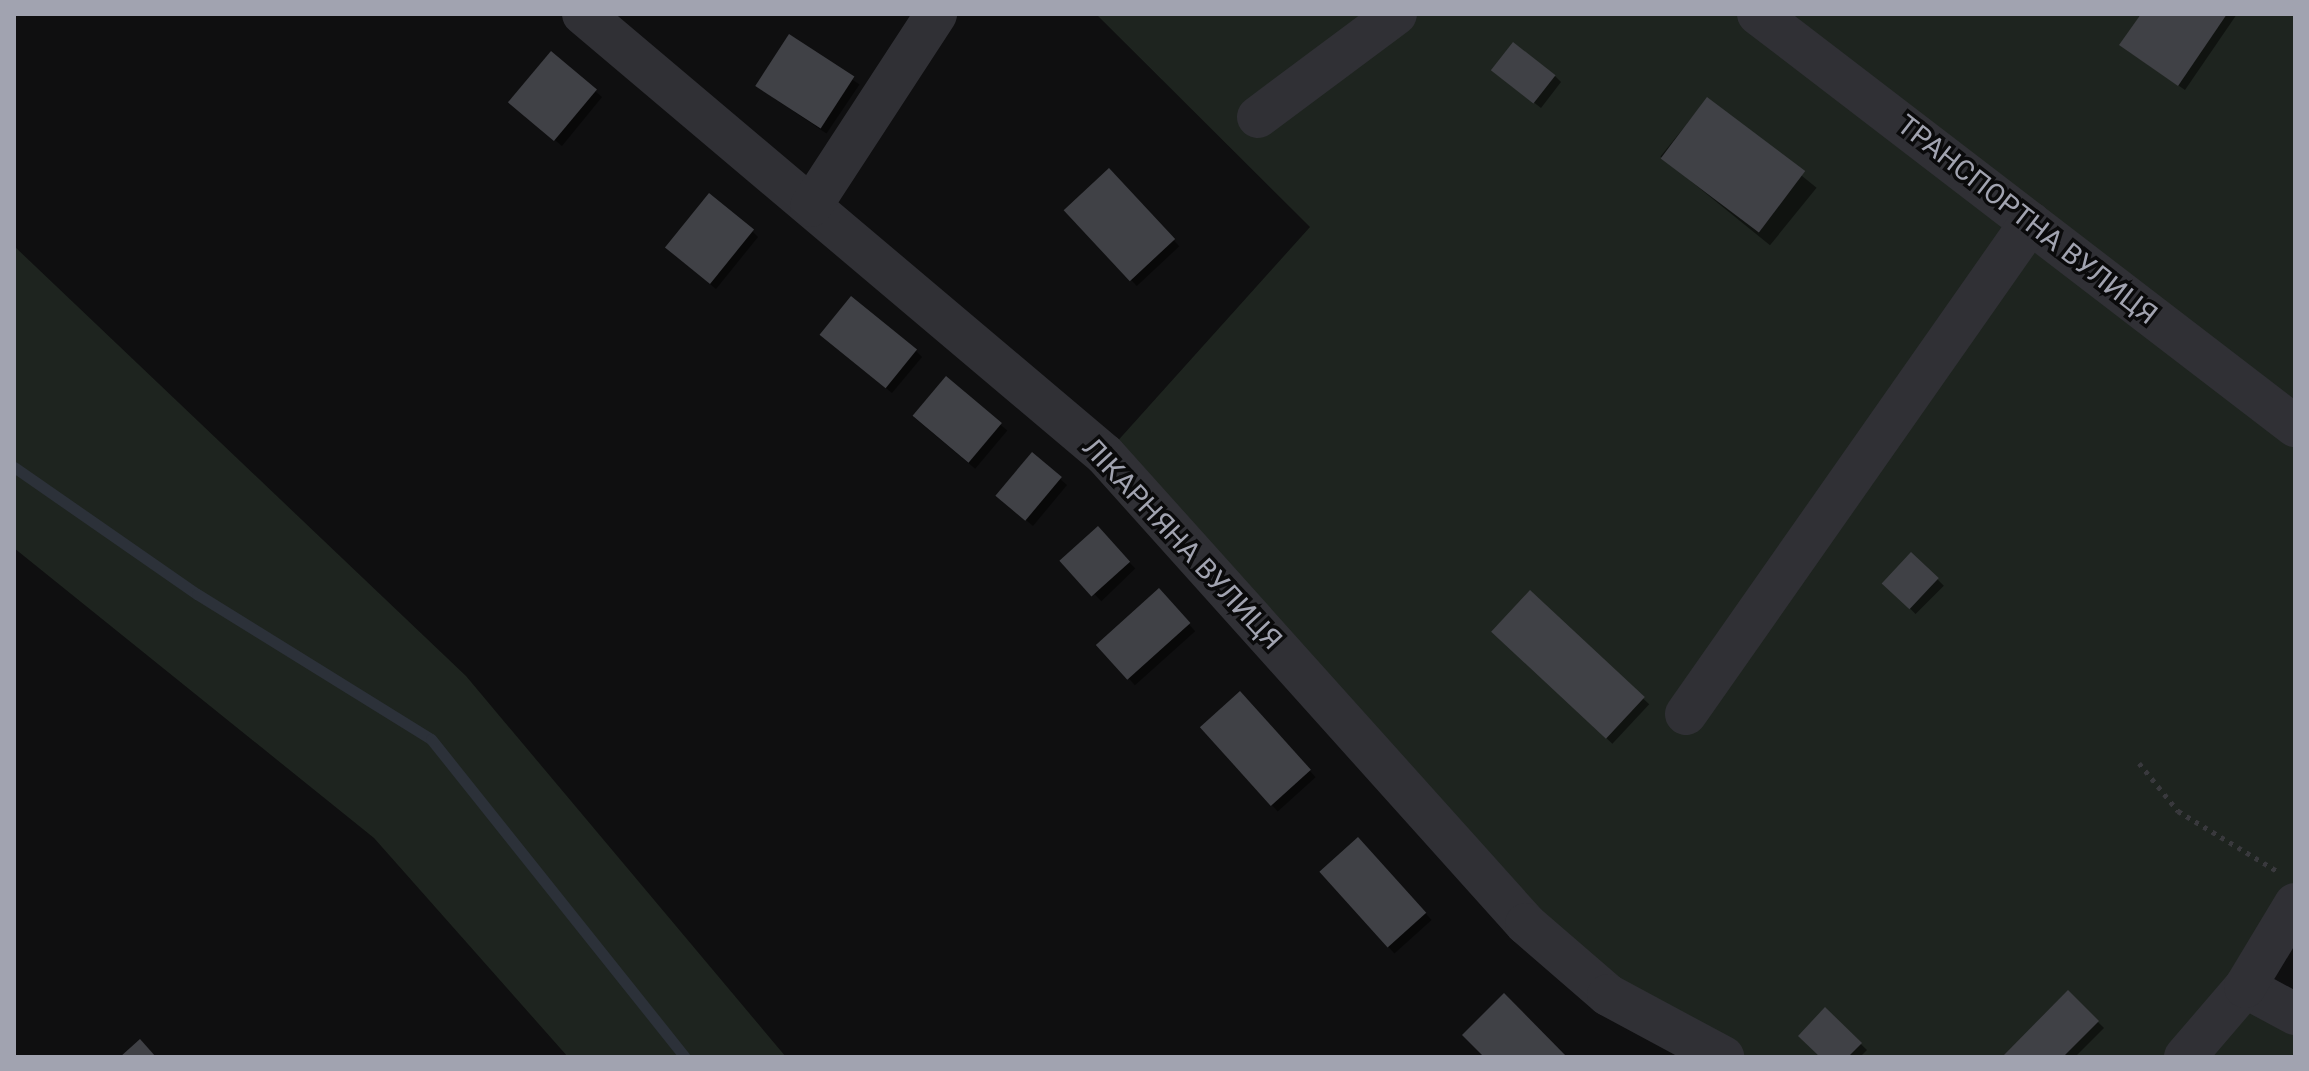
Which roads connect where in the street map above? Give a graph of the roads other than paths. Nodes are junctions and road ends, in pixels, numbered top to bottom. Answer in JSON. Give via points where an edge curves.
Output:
{"nodes":[{"id":1,"x":583,"y":14,"type":"edge"},
{"id":2,"x":936,"y":14,"type":"edge"},
{"id":3,"x":1396,"y":14,"type":"edge"},
{"id":4,"x":1758,"y":14,"type":"edge"},
{"id":5,"x":1258,"y":117,"type":"dead end"},
{"id":6,"x":811,"y":206,"type":"junction"},
{"id":7,"x":2030,"y":223,"type":"junction"},
{"id":8,"x":2295,"y":426,"type":"edge"},
{"id":9,"x":1686,"y":714,"type":"dead end"},
{"id":10,"x":2288,"y":889,"type":"edge"},
{"id":11,"x":2245,"y":987,"type":"junction"},
{"id":12,"x":2295,"y":1014,"type":"edge"},
{"id":13,"x":1723,"y":1057,"type":"edge"},
{"id":14,"x":2185,"y":1057,"type":"edge"}],
"edges":[{"from":1,"to":6,"type":"street","name":"ЛІКАРНЯНА ВУЛИЦЯ"},
{"from":2,"to":6,"type":"street"},
{"from":3,"to":5,"type":"street"},
{"from":4,"to":7,"type":"street","name":"ТРАНСПОРТНА ВУЛИЦЯ"},
{"from":6,"to":13,"type":"street","name":"ЛІКАРНЯНА ВУЛИЦЯ","via":[[1105,455],[1526,924],[1608,995]]},
{"from":7,"to":8,"type":"street","name":"ТРАНСПОРТНА ВУЛИЦЯ"},
{"from":7,"to":9,"type":"street"},
{"from":10,"to":11,"type":"street"},
{"from":11,"to":12,"type":"street"},
{"from":11,"to":14,"type":"street"}]}
